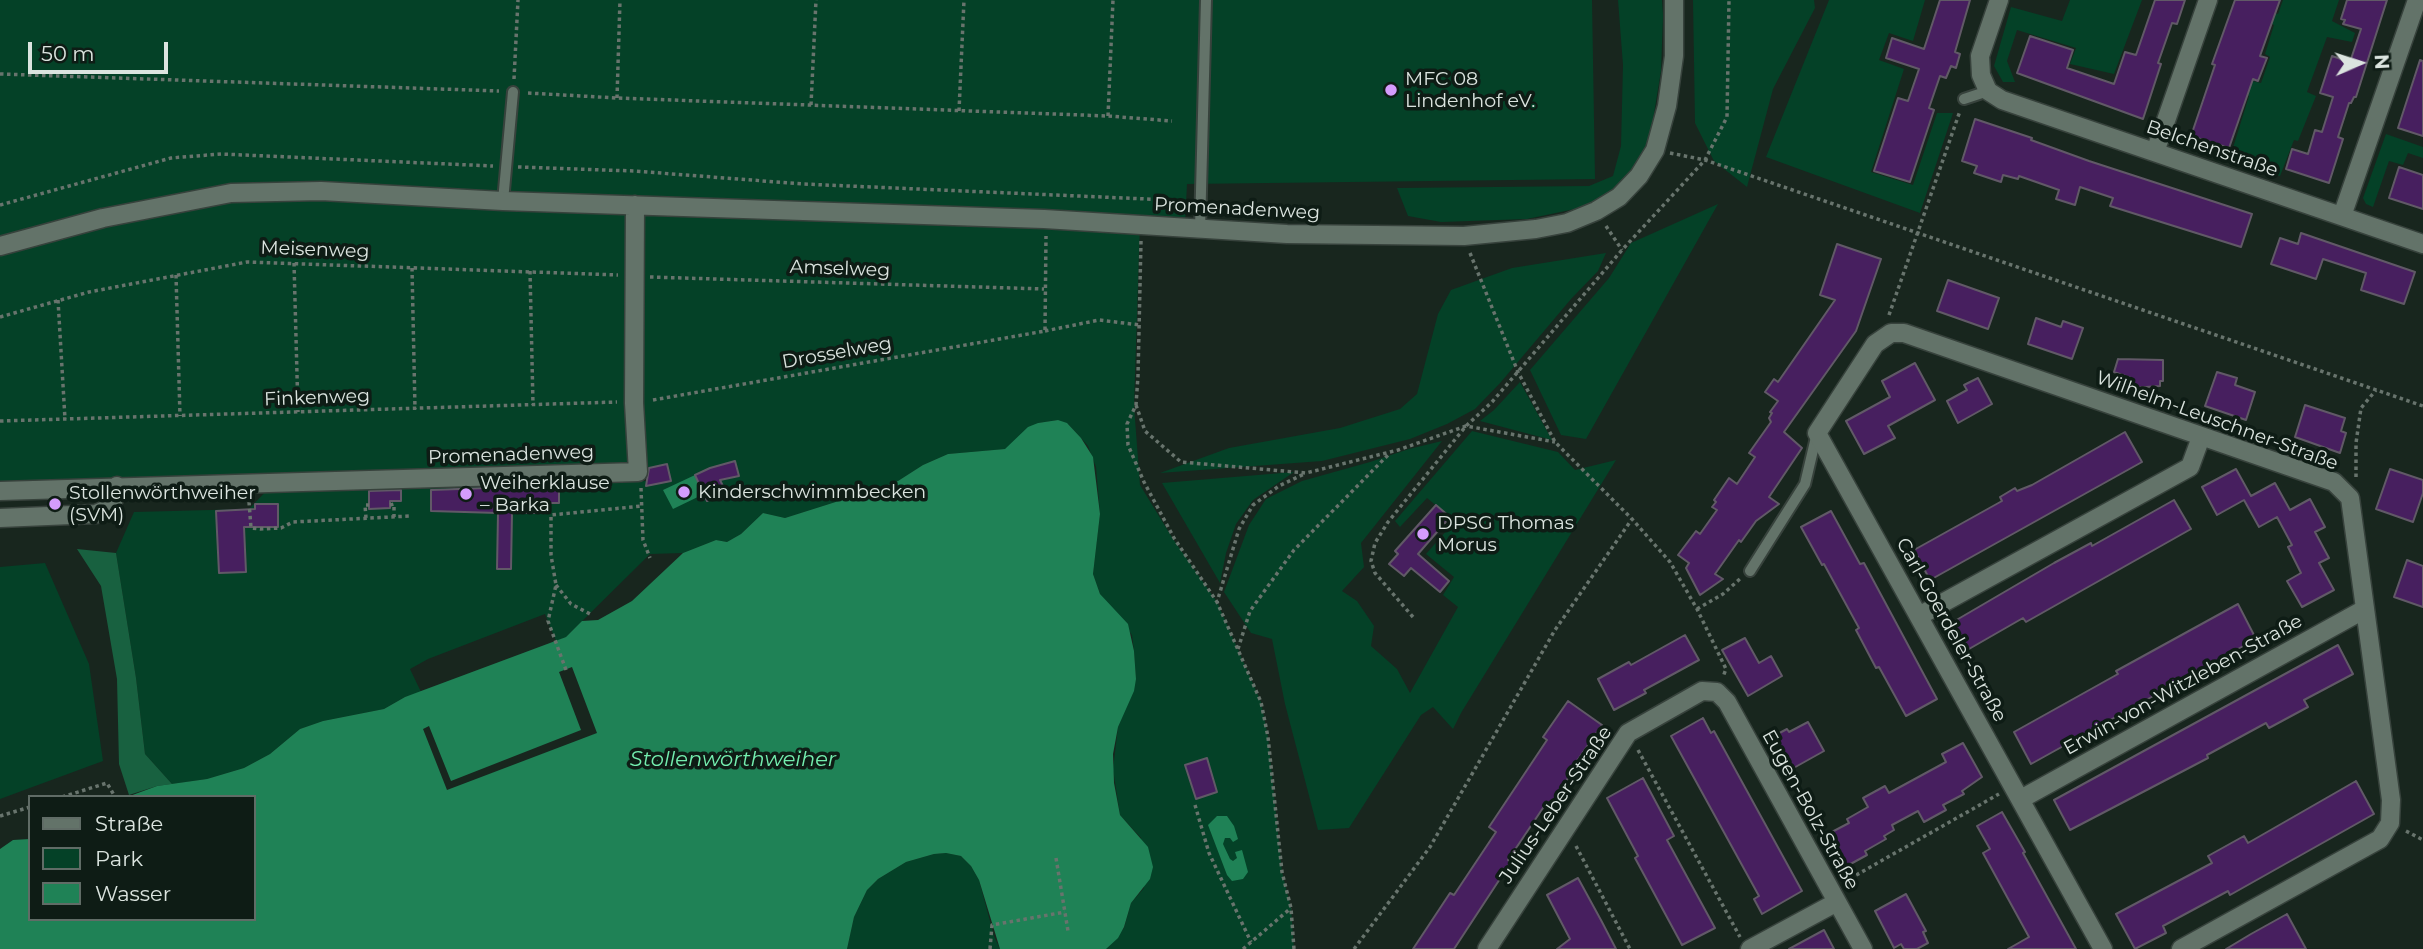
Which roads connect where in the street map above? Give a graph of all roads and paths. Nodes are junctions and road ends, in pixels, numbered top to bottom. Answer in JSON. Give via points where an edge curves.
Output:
{"nodes":[{"id":1,"x":518,"y":0,"type":"edge"},
{"id":2,"x":620,"y":0,"type":"edge"},
{"id":3,"x":816,"y":0,"type":"edge"},
{"id":4,"x":964,"y":0,"type":"edge"},
{"id":5,"x":1113,"y":0,"type":"edge"},
{"id":6,"x":1206,"y":0,"type":"edge"},
{"id":7,"x":1674,"y":0,"type":"edge"},
{"id":8,"x":1729,"y":0,"type":"edge"},
{"id":9,"x":1999,"y":0,"type":"edge"},
{"id":10,"x":2208,"y":0,"type":"edge"},
{"id":11,"x":2417,"y":0,"type":"edge"},
{"id":12,"x":0,"y":74,"type":"edge"},
{"id":13,"x":1988,"y":91,"type":"junction"},
{"id":14,"x":513,"y":92,"type":"junction"},
{"id":15,"x":617,"y":98,"type":"junction"},
{"id":16,"x":1964,"y":99,"type":"joint"},
{"id":17,"x":811,"y":105,"type":"junction"},
{"id":18,"x":959,"y":111,"type":"junction"},
{"id":19,"x":1108,"y":116,"type":"junction"},
{"id":20,"x":1172,"y":121,"type":"dead end"},
{"id":21,"x":1655,"y":150,"type":"junction"},
{"id":22,"x":2155,"y":152,"type":"junction"},
{"id":23,"x":1705,"y":160,"type":"junction"},
{"id":24,"x":507,"y":167,"type":"junction"},
{"id":25,"x":503,"y":201,"type":"junction"},
{"id":26,"x":0,"y":205,"type":"edge"},
{"id":27,"x":635,"y":205,"type":"junction"},
{"id":28,"x":1596,"y":211,"type":"junction"},
{"id":29,"x":2342,"y":216,"type":"junction"},
{"id":30,"x":1044,"y":219,"type":"junction"},
{"id":31,"x":1142,"y":225,"type":"junction"},
{"id":32,"x":1200,"y":229,"type":"junction"},
{"id":33,"x":1917,"y":234,"type":"junction"},
{"id":34,"x":1464,"y":236,"type":"junction"},
{"id":35,"x":2423,"y":244,"type":"edge"},
{"id":36,"x":0,"y":246,"type":"edge"},
{"id":37,"x":1622,"y":250,"type":"junction"},
{"id":38,"x":293,"y":263,"type":"junction"},
{"id":39,"x":412,"y":267,"type":"junction"},
{"id":40,"x":530,"y":271,"type":"junction"},
{"id":41,"x":176,"y":275,"type":"junction"},
{"id":42,"x":636,"y":276,"type":"junction"},
{"id":43,"x":1044,"y":289,"type":"junction"},
{"id":44,"x":58,"y":300,"type":"junction"},
{"id":45,"x":0,"y":317,"type":"edge"},
{"id":46,"x":1140,"y":325,"type":"junction"},
{"id":47,"x":1045,"y":331,"type":"junction"},
{"id":48,"x":1881,"y":338,"type":"junction"},
{"id":49,"x":1518,"y":372,"type":"junction"},
{"id":50,"x":2376,"y":390,"type":"junction"},
{"id":51,"x":634,"y":403,"type":"junction"},
{"id":52,"x":533,"y":405,"type":"junction"},
{"id":53,"x":1136,"y":405,"type":"junction"},
{"id":54,"x":2423,"y":406,"type":"edge"},
{"id":55,"x":415,"y":409,"type":"junction"},
{"id":56,"x":298,"y":412,"type":"junction"},
{"id":57,"x":180,"y":416,"type":"junction"},
{"id":58,"x":65,"y":419,"type":"junction"},
{"id":59,"x":0,"y":421,"type":"edge"},
{"id":60,"x":1466,"y":426,"type":"junction"},
{"id":61,"x":1817,"y":433,"type":"junction"},
{"id":62,"x":2201,"y":437,"type":"junction"},
{"id":63,"x":1555,"y":442,"type":"junction"},
{"id":64,"x":1391,"y":452,"type":"junction"},
{"id":65,"x":1306,"y":473,"type":"junction"},
{"id":66,"x":247,"y":482,"type":"junction"},
{"id":67,"x":117,"y":486,"type":"junction"},
{"id":68,"x":0,"y":491,"type":"edge"},
{"id":69,"x":2350,"y":498,"type":"junction"},
{"id":70,"x":369,"y":505,"type":"dead end"},
{"id":71,"x":390,"y":505,"type":"dead end"},
{"id":72,"x":410,"y":516,"type":"dead end"},
{"id":73,"x":394,"y":517,"type":"junction"},
{"id":74,"x":0,"y":518,"type":"edge"},
{"id":75,"x":366,"y":518,"type":"junction"},
{"id":76,"x":1632,"y":519,"type":"junction"},
{"id":77,"x":650,"y":558,"type":"dead end"},
{"id":78,"x":1750,"y":570,"type":"joint"},
{"id":79,"x":556,"y":585,"type":"junction"},
{"id":80,"x":1217,"y":602,"type":"junction"},
{"id":81,"x":2365,"y":608,"type":"junction"},
{"id":82,"x":1697,"y":609,"type":"junction"},
{"id":83,"x":590,"y":614,"type":"dead end"},
{"id":84,"x":1919,"y":616,"type":"junction"},
{"id":85,"x":1413,"y":618,"type":"dead end"},
{"id":86,"x":1238,"y":649,"type":"junction"},
{"id":87,"x":566,"y":670,"type":"dead end"},
{"id":88,"x":1717,"y":692,"type":"junction"},
{"id":89,"x":1628,"y":733,"type":"junction"},
{"id":90,"x":2018,"y":792,"type":"junction"},
{"id":91,"x":68,"y":795,"type":"edge"},
{"id":92,"x":114,"y":795,"type":"edge"},
{"id":93,"x":1195,"y":805,"type":"dead end"},
{"id":94,"x":28,"y":808,"type":"edge"},
{"id":95,"x":0,"y":816,"type":"edge"},
{"id":96,"x":1566,"y":826,"type":"junction"},
{"id":97,"x":1056,"y":858,"type":"dead end"},
{"id":98,"x":1834,"y":896,"type":"junction"},
{"id":99,"x":1292,"y":908,"type":"junction"},
{"id":100,"x":1065,"y":912,"type":"junction"},
{"id":101,"x":1068,"y":931,"type":"dead end"},
{"id":102,"x":1251,"y":942,"type":"junction"},
{"id":103,"x":1745,"y":943,"type":"edge"},
{"id":104,"x":990,"y":949,"type":"edge"},
{"id":105,"x":1243,"y":949,"type":"edge"},
{"id":106,"x":1294,"y":949,"type":"edge"},
{"id":107,"x":1354,"y":949,"type":"edge"},
{"id":108,"x":1487,"y":949,"type":"edge"},
{"id":109,"x":1630,"y":949,"type":"edge"},
{"id":110,"x":1863,"y":949,"type":"edge"},
{"id":111,"x":2103,"y":949,"type":"edge"},
{"id":112,"x":2181,"y":949,"type":"edge"}],
"edges":[{"from":1,"to":14,"type":"path"},
{"from":2,"to":15,"type":"path"},
{"from":3,"to":17,"type":"path"},
{"from":4,"to":18,"type":"path"},
{"from":5,"to":19,"type":"path"},
{"from":6,"to":32,"type":"lane"},
{"from":7,"to":21,"type":"street","name":"Promenadenweg","via":[[1674,56]]},
{"from":8,"to":23,"type":"path","via":[[1727,117]]},
{"from":9,"to":13,"type":"street","via":[[1980,56]]},
{"from":10,"to":22,"type":"street"},
{"from":11,"to":29,"type":"street"},
{"from":12,"to":14,"type":"path"},
{"from":13,"to":16,"type":"lane"},
{"from":13,"to":22,"type":"street","name":"Belchenstraße","via":[[2002,100]]},
{"from":14,"to":15,"type":"path"},
{"from":14,"to":24,"type":"lane"},
{"from":15,"to":17,"type":"path"},
{"from":16,"to":33,"type":"path"},
{"from":17,"to":18,"type":"path"},
{"from":18,"to":19,"type":"path"},
{"from":19,"to":20,"type":"path"},
{"from":21,"to":23,"type":"path"},
{"from":21,"to":28,"type":"street","name":"Promenadenweg","via":[[1619,197]]},
{"from":22,"to":29,"type":"street","name":"Belchenstraße"},
{"from":23,"to":33,"type":"path"},
{"from":23,"to":37,"type":"path"},
{"from":24,"to":25,"type":"lane"},
{"from":24,"to":26,"type":"path","via":[[221,154],[171,158]]},
{"from":24,"to":32,"type":"path","via":[[1170,200]]},
{"from":25,"to":27,"type":"street","name":"Promenadenweg"},
{"from":25,"to":36,"type":"street","name":"Promenadenweg","via":[[321,191],[231,193],[103,218]]},
{"from":27,"to":30,"type":"street","name":"Promenadenweg"},
{"from":27,"to":42,"type":"street","name":"Promenadenweg"},
{"from":28,"to":34,"type":"street","name":"Promenadenweg","via":[[1567,223]]},
{"from":28,"to":37,"type":"path"},
{"from":29,"to":35,"type":"street","name":"Belchenstraße"},
{"from":30,"to":31,"type":"street","name":"Promenadenweg"},
{"from":30,"to":43,"type":"path"},
{"from":31,"to":32,"type":"street","name":"Promenadenweg"},
{"from":31,"to":46,"type":"path"},
{"from":32,"to":34,"type":"street","name":"Promenadenweg"},
{"from":33,"to":48,"type":"path"},
{"from":33,"to":50,"type":"path"},
{"from":34,"to":49,"type":"path"},
{"from":37,"to":49,"type":"path"},
{"from":38,"to":39,"type":"path","name":"Meisenweg"},
{"from":38,"to":41,"type":"path","name":"Meisenweg","via":[[247,262]]},
{"from":38,"to":56,"type":"path"},
{"from":39,"to":40,"type":"path","name":"Meisenweg"},
{"from":39,"to":55,"type":"path"},
{"from":40,"to":42,"type":"path","name":"Meisenweg"},
{"from":40,"to":52,"type":"path"},
{"from":41,"to":44,"type":"path","name":"Meisenweg"},
{"from":41,"to":57,"type":"path"},
{"from":42,"to":43,"type":"path","name":"Amselweg"},
{"from":42,"to":51,"type":"street","name":"Promenadenweg"},
{"from":43,"to":47,"type":"path"},
{"from":44,"to":45,"type":"path","name":"Meisenweg"},
{"from":44,"to":58,"type":"path"},
{"from":46,"to":47,"type":"path","name":"Drosselweg","via":[[1099,320]]},
{"from":46,"to":53,"type":"path"},
{"from":47,"to":51,"type":"path","name":"Drosselweg"},
{"from":48,"to":61,"type":"street"},
{"from":48,"to":62,"type":"street","name":"Wilhelm-Leuschner-Straße","via":[[1904,333]]},
{"from":49,"to":60,"type":"path"},
{"from":49,"to":63,"type":"path"},
{"from":50,"to":54,"type":"path"},
{"from":50,"to":69,"type":"path","via":[[2361,408],[2356,492]]},
{"from":51,"to":52,"type":"path","name":"Finkenweg"},
{"from":51,"to":66,"type":"street","name":"Promenadenweg","via":[[638,472]]},
{"from":52,"to":55,"type":"path","name":"Finkenweg"},
{"from":53,"to":65,"type":"path","via":[[1145,430],[1181,462]]},
{"from":53,"to":80,"type":"path","via":[[1127,424],[1128,445],[1174,538]]},
{"from":55,"to":56,"type":"path","name":"Finkenweg"},
{"from":56,"to":57,"type":"path","name":"Finkenweg"},
{"from":57,"to":58,"type":"path","name":"Finkenweg"},
{"from":58,"to":59,"type":"path","name":"Finkenweg"},
{"from":60,"to":63,"type":"path"},
{"from":60,"to":64,"type":"path"},
{"from":60,"to":85,"type":"path","via":[[1375,542],[1371,561],[1375,573]]},
{"from":61,"to":78,"type":"lane","via":[[1805,484]]},
{"from":61,"to":84,"type":"street","name":"Carl-Goerdeler-Straße"},
{"from":62,"to":69,"type":"street","name":"Wilhelm-Leuschner-Straße","via":[[2334,482]]},
{"from":62,"to":84,"type":"street","via":[[2190,467]]},
{"from":63,"to":76,"type":"path"},
{"from":64,"to":65,"type":"path"},
{"from":64,"to":86,"type":"path","via":[[1294,550],[1250,611]]},
{"from":65,"to":80,"type":"path","via":[[1253,505],[1239,528]]},
{"from":66,"to":67,"type":"street","name":"Promenadenweg"},
{"from":66,"to":75,"type":"path","via":[[251,528]]},
{"from":67,"to":68,"type":"street","name":"Promenadenweg"},
{"from":67,"to":74,"type":"street","via":[[107,509],[96,514]]},
{"from":69,"to":81,"type":"street","name":"Wilhelm-Leuschner-Straße"},
{"from":70,"to":75,"type":"path","via":[[365,505]]},
{"from":71,"to":73,"type":"path","via":[[394,505]]},
{"from":72,"to":73,"type":"path"},
{"from":73,"to":75,"type":"path"},
{"from":76,"to":82,"type":"path","via":[[1670,562]]},
{"from":76,"to":107,"type":"path","via":[[1555,630],[1430,847]]},
{"from":77,"to":79,"type":"path","via":[[643,540],[642,506],[551,515]]},
{"from":78,"to":82,"type":"path"},
{"from":79,"to":83,"type":"path","via":[[571,604]]},
{"from":79,"to":87,"type":"path","via":[[548,621]]},
{"from":80,"to":86,"type":"path"},
{"from":81,"to":90,"type":"street","name":"Erwin-von-Witzleben-Straße"},
{"from":81,"to":112,"type":"street","name":"Wilhelm-Leuschner-Straße","via":[[2391,800],[2390,823],[2380,839]]},
{"from":82,"to":88,"type":"path","via":[[1726,669]]},
{"from":84,"to":90,"type":"street","name":"Carl-Goerdeler-Straße"},
{"from":86,"to":99,"type":"path","via":[[1261,702],[1282,872]]},
{"from":88,"to":89,"type":"street","name":"Julius-Leber-Straße","via":[[1702,691]]},
{"from":88,"to":98,"type":"street","name":"Eugen-Bolz-Straße","via":[[1727,702]]},
{"from":89,"to":96,"type":"street","name":"Julius-Leber-Straße"},
{"from":89,"to":103,"type":"path"},
{"from":90,"to":98,"type":"path"},
{"from":90,"to":111,"type":"street","name":"Carl-Goerdeler-Straße"},
{"from":91,"to":92,"type":"path","via":[[107,783]]},
{"from":93,"to":102,"type":"path","via":[[1209,853]]},
{"from":94,"to":95,"type":"path"},
{"from":96,"to":108,"type":"street","name":"Julius-Leber-Straße"},
{"from":96,"to":109,"type":"path"},
{"from":97,"to":100,"type":"path"},
{"from":98,"to":103,"type":"street"},
{"from":98,"to":110,"type":"street","name":"Eugen-Bolz-Straße"},
{"from":99,"to":102,"type":"path"},
{"from":99,"to":106,"type":"path"},
{"from":100,"to":101,"type":"path"},
{"from":100,"to":104,"type":"path","via":[[992,925]]},
{"from":102,"to":105,"type":"path"}]}
